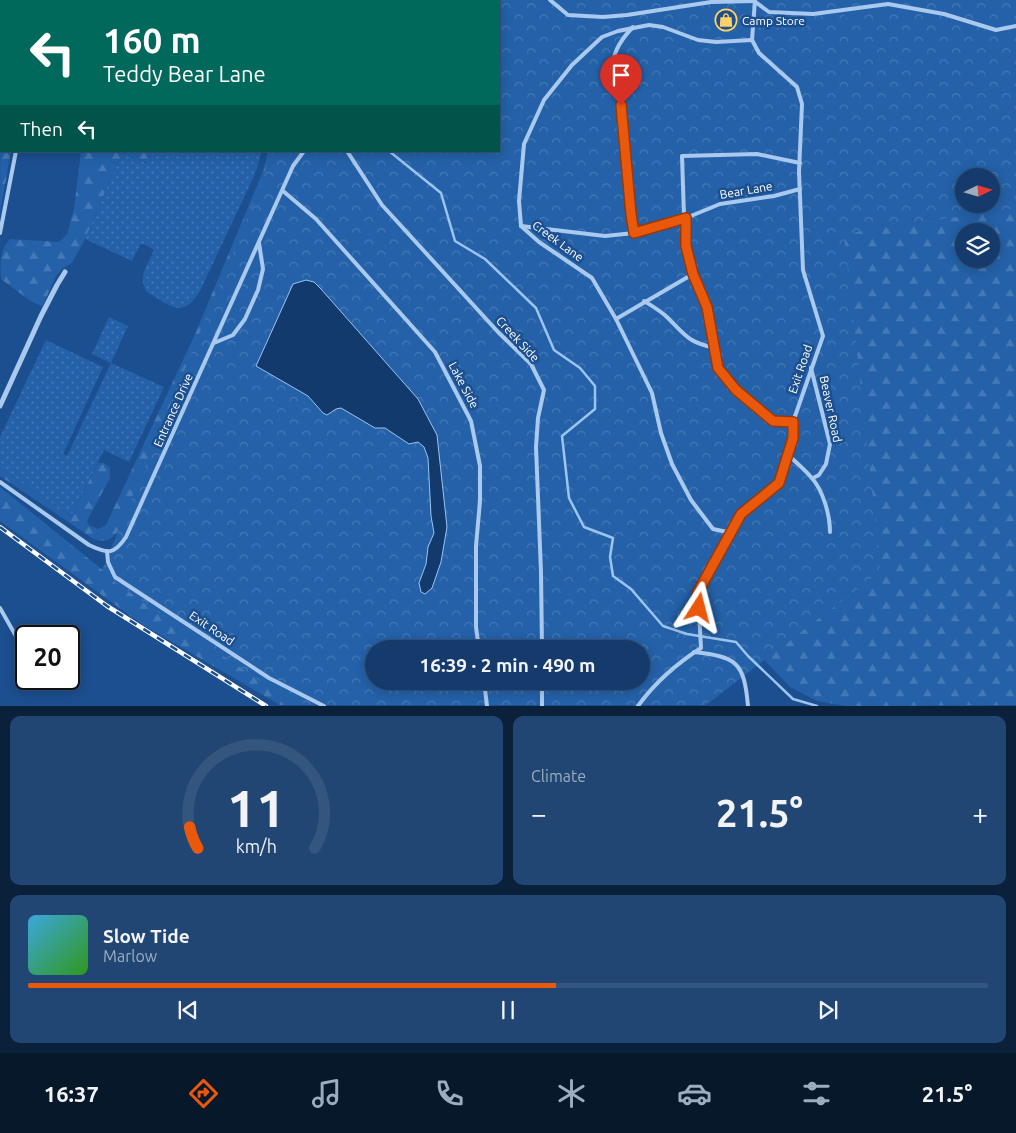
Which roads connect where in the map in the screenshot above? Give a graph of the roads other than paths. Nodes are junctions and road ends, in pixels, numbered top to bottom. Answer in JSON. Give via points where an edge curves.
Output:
{"nodes":[{"id":1,"x":550,"y":0,"type":"edge"},
{"id":2,"x":696,"y":0,"type":"edge"},
{"id":3,"x":755,"y":0,"type":"edge"},
{"id":4,"x":898,"y":0,"type":"edge"},
{"id":5,"x":711,"y":2,"type":"junction"},
{"id":6,"x":888,"y":4,"type":"junction"},
{"id":7,"x":1016,"y":26,"type":"edge"},
{"id":8,"x":633,"y":27,"type":"junction"},
{"id":9,"x":752,"y":40,"type":"junction"},
{"id":10,"x":16,"y":152,"type":"edge"},
{"id":11,"x":303,"y":152,"type":"edge"},
{"id":12,"x":348,"y":152,"type":"edge"},
{"id":13,"x":800,"y":162,"type":"junction"},
{"id":14,"x":800,"y":190,"type":"junction"},
{"id":15,"x":283,"y":191,"type":"junction"},
{"id":16,"x":686,"y":218,"type":"junction"},
{"id":17,"x":521,"y":226,"type":"junction"},
{"id":18,"x":0,"y":233,"type":"edge"},
{"id":19,"x":634,"y":233,"type":"junction"},
{"id":20,"x":259,"y":243,"type":"junction"},
{"id":21,"x":65,"y":272,"type":"dead end"},
{"id":22,"x":693,"y":274,"type":"junction"},
{"id":23,"x":644,"y":301,"type":"junction"},
{"id":24,"x":616,"y":319,"type":"junction"},
{"id":25,"x":214,"y":343,"type":"junction"},
{"id":26,"x":715,"y":348,"type":"junction"},
{"id":27,"x":811,"y":368,"type":"junction"},
{"id":28,"x":0,"y":406,"type":"edge"},
{"id":29,"x":793,"y":422,"type":"junction"},
{"id":30,"x":788,"y":455,"type":"junction"},
{"id":31,"x":813,"y":478,"type":"junction"},
{"id":32,"x":0,"y":482,"type":"edge"},
{"id":33,"x":830,"y":532,"type":"dead end"},
{"id":34,"x":732,"y":533,"type":"junction"},
{"id":35,"x":107,"y":552,"type":"junction"},
{"id":36,"x":0,"y":608,"type":"edge"},
{"id":37,"x":15,"y":634,"type":"edge"},
{"id":38,"x":478,"y":640,"type":"edge"},
{"id":39,"x":542,"y":640,"type":"edge"},
{"id":40,"x":694,"y":652,"type":"junction"},
{"id":41,"x":485,"y":690,"type":"edge"},
{"id":42,"x":542,"y":690,"type":"edge"},
{"id":43,"x":324,"y":706,"type":"edge"},
{"id":44,"x":487,"y":706,"type":"edge"},
{"id":45,"x":542,"y":706,"type":"edge"},
{"id":46,"x":638,"y":706,"type":"edge"},
{"id":47,"x":748,"y":706,"type":"edge"}],
"edges":[{"from":1,"to":5,"type":"lane","via":[[568,15],[603,17]]},
{"from":2,"to":5,"type":"lane"},
{"from":3,"to":5,"type":"lane"},
{"from":3,"to":6,"type":"lane","via":[[770,12],[813,14]]},
{"from":3,"to":9,"type":"lane"},
{"from":4,"to":6,"type":"lane"},
{"from":6,"to":7,"type":"lane","via":[[944,14],[996,30]]},
{"from":8,"to":9,"type":"lane","name":"Creek Lane","via":[[663,27],[698,40],[716,42]]},
{"from":8,"to":17,"type":"lane","name":"Creek Lane","via":[[602,37],[572,65],[544,100],[524,144],[518,200]]},
{"from":8,"to":19,"type":"lane","via":[[616,49],[613,76],[623,119]]},
{"from":9,"to":13,"type":"lane","name":"Exit Road","via":[[759,53],[797,87],[802,104]]},
{"from":10,"to":18,"type":"lane"},
{"from":11,"to":15,"type":"lane","name":"Entrance Drive","via":[[293,166]]},
{"from":12,"to":39,"type":"lane","name":"Creek Side","via":[[382,205],[531,364],[544,390],[536,447]]},
{"from":13,"to":14,"type":"lane","name":"Exit Road"},
{"from":13,"to":16,"type":"lane","via":[[757,154],[682,156]]},
{"from":14,"to":16,"type":"lane","name":"Bear Lane","via":[[720,204]]},
{"from":14,"to":27,"type":"lane","name":"Exit Road","via":[[803,270],[823,336]]},
{"from":15,"to":20,"type":"lane","name":"Entrance Drive"},
{"from":15,"to":38,"type":"lane","name":"Lake Side","via":[[316,219],[435,352],[471,421],[480,466],[476,546]]},
{"from":16,"to":19,"type":"lane","name":"Bear Lane"},
{"from":16,"to":22,"type":"lane","via":[[686,246]]},
{"from":17,"to":19,"type":"lane","name":"Bear Lane","via":[[605,236]]},
{"from":17,"to":24,"type":"lane","name":"Creek Lane","via":[[592,278]]},
{"from":20,"to":25,"type":"lane","name":"Entrance Drive"},
{"from":20,"to":25,"type":"lane","via":[[262,270],[252,304],[233,335]]},
{"from":21,"to":28,"type":"street"},
{"from":22,"to":23,"type":"lane"},
{"from":22,"to":26,"type":"lane","via":[[707,307]]},
{"from":23,"to":24,"type":"lane"},
{"from":23,"to":26,"type":"lane","via":[[667,317],[684,335],[700,345]]},
{"from":24,"to":34,"type":"lane","name":"Creek Lane","via":[[652,393],[672,464],[691,500],[714,529]]},
{"from":25,"to":35,"type":"lane","name":"Entrance Drive","via":[[126,537],[118,549]]},
{"from":26,"to":29,"type":"lane","via":[[718,368],[736,390],[773,421]]},
{"from":27,"to":29,"type":"lane","name":"Exit Road"},
{"from":27,"to":31,"type":"lane","name":"Beaver Road","via":[[830,444],[826,464]]},
{"from":29,"to":30,"type":"lane","name":"Exit Road"},
{"from":30,"to":31,"type":"lane"},
{"from":30,"to":34,"type":"lane","name":"Exit Road","via":[[779,483],[741,514]]},
{"from":31,"to":33,"type":"lane","via":[[830,520]]},
{"from":32,"to":35,"type":"lane","via":[[89,546]]},
{"from":34,"to":40,"type":"lane","name":"Exit Road","via":[[698,592],[701,648]]},
{"from":35,"to":43,"type":"lane","name":"Exit Road","via":[[115,577],[269,678]]},
{"from":36,"to":37,"type":"lane"},
{"from":40,"to":46,"type":"lane","name":"Exit Road","via":[[659,680]]},
{"from":40,"to":47,"type":"lane","via":[[734,661],[744,681]]},
{"from":41,"to":44,"type":"lane"},
{"from":42,"to":45,"type":"lane"}]}
